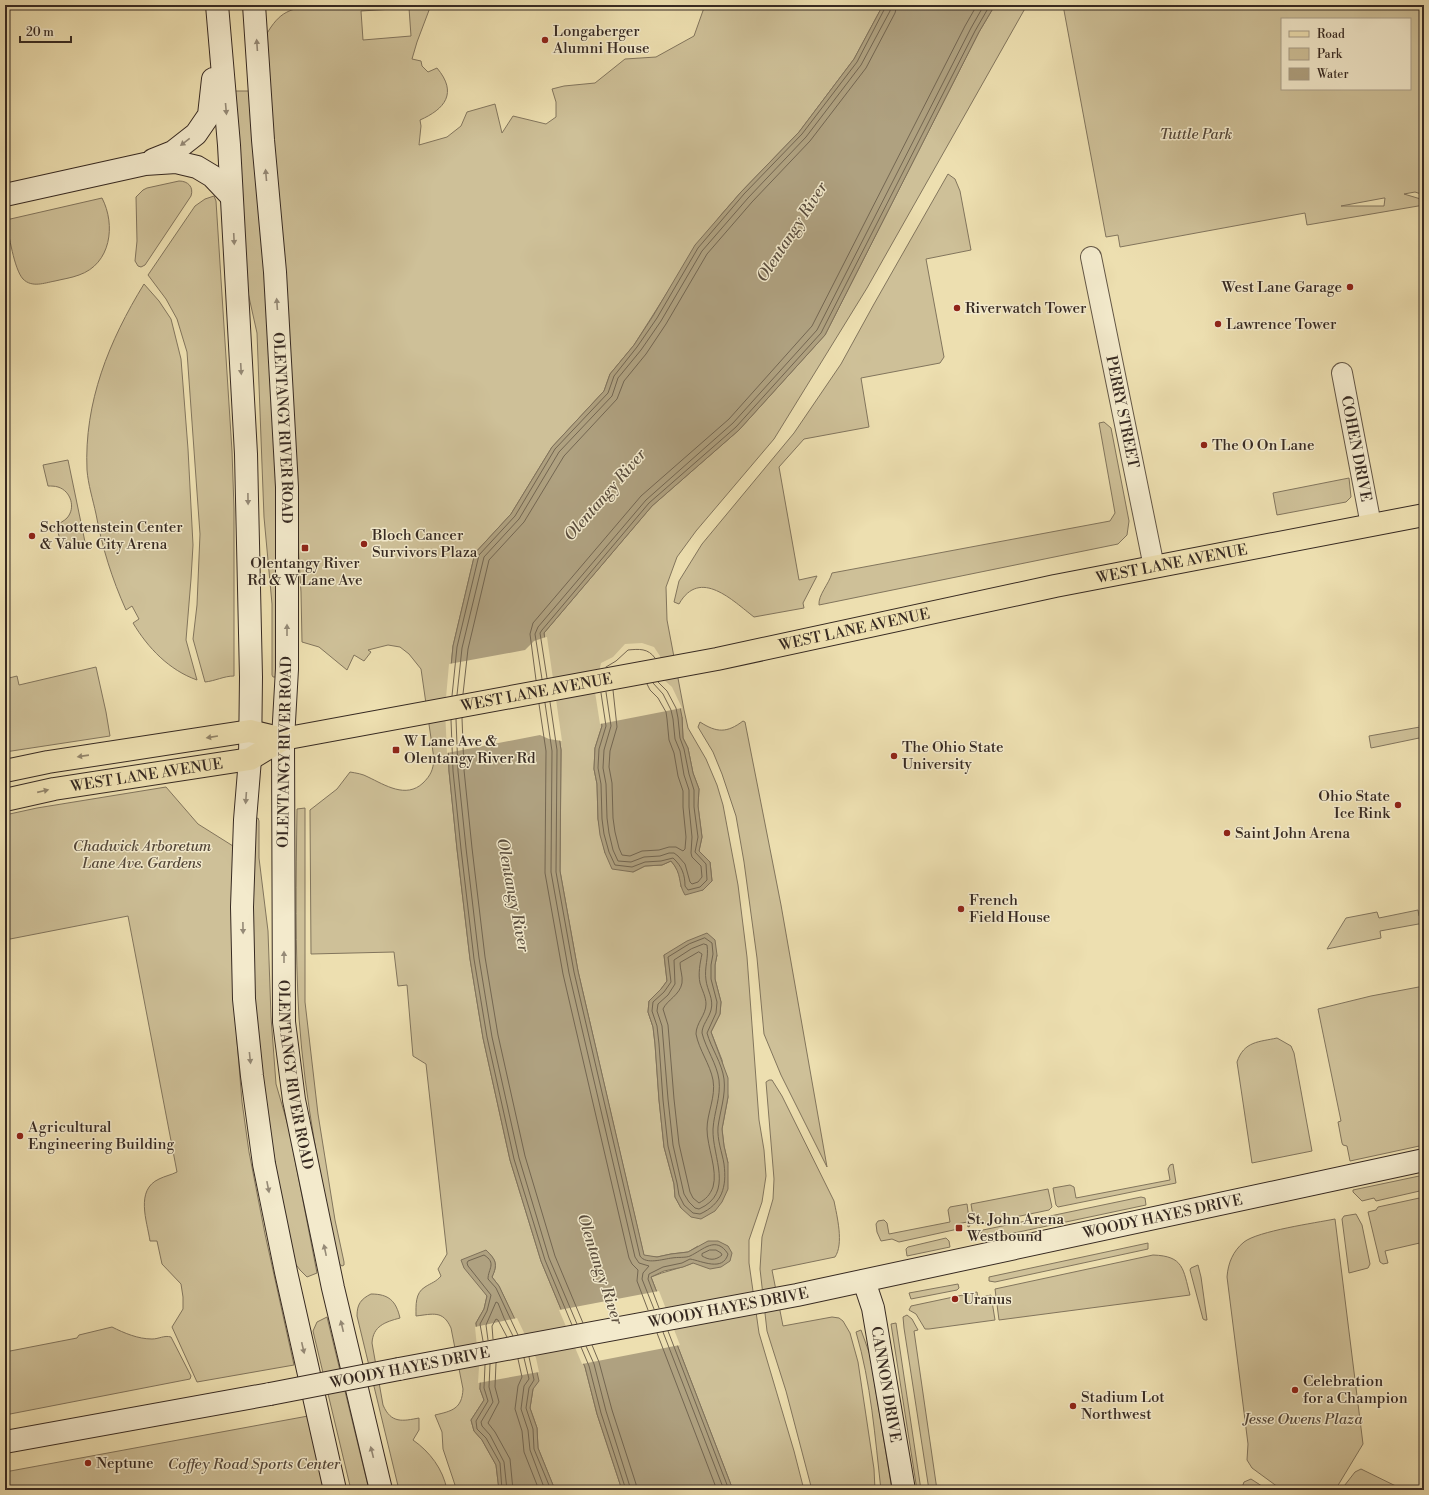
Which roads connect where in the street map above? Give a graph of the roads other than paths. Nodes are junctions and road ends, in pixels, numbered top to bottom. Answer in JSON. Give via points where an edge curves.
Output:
{"nodes":[{"id":1,"x":217,"y":5,"type":"edge"},
{"id":2,"x":254,"y":5,"type":"edge"},
{"id":3,"x":219,"y":29,"type":"junction"},
{"id":4,"x":145,"y":164,"type":"junction"},
{"id":5,"x":5,"y":195,"type":"edge"},
{"id":6,"x":232,"y":196,"type":"junction"},
{"id":7,"x":1091,"y":257,"type":"dead end"},
{"id":8,"x":1342,"y":373,"type":"dead end"},
{"id":9,"x":1424,"y":515,"type":"edge"},
{"id":10,"x":1372,"y":525,"type":"junction"},
{"id":11,"x":1154,"y":567,"type":"junction"},
{"id":12,"x":250,"y":731,"type":"junction"},
{"id":13,"x":283,"y":739,"type":"junction"},
{"id":14,"x":250,"y":759,"type":"junction"},
{"id":15,"x":5,"y":771,"type":"edge"},
{"id":16,"x":5,"y":800,"type":"edge"},
{"id":17,"x":1424,"y":1160,"type":"edge"},
{"id":18,"x":864,"y":1281,"type":"junction"},
{"id":19,"x":5,"y":1442,"type":"edge"},
{"id":20,"x":335,"y":1490,"type":"edge"},
{"id":21,"x":381,"y":1490,"type":"edge"},
{"id":22,"x":904,"y":1490,"type":"edge"}],
"edges":[{"from":1,"to":3,"type":"main road"},
{"from":13,"to":2,"type":"main road","name":"OLENTANGY RIVER ROAD","one_way":true,"via":[[287,669],[287,487]]},
{"from":3,"to":4,"type":"main road","one_way":true,"via":[[209,115],[196,134],[173,152]]},
{"from":3,"to":6,"type":"main road","one_way":true},
{"from":4,"to":5,"type":"main road"},
{"from":4,"to":6,"type":"main road","via":[[176,162],[197,166],[212,176]]},
{"from":6,"to":12,"type":"main road","one_way":true,"via":[[246,454]]},
{"from":7,"to":11,"type":"street","name":"PERRY STREET"},
{"from":8,"to":10,"type":"street","name":"COHEN DRIVE"},
{"from":9,"to":10,"type":"main road","name":"WEST LANE AVENUE"},
{"from":10,"to":11,"type":"main road","name":"WEST LANE AVENUE"},
{"from":11,"to":13,"type":"main road","name":"WEST LANE AVENUE","via":[[716,659]]},
{"from":12,"to":13,"type":"main road","name":"WEST LANE AVENUE"},
{"from":12,"to":14,"type":"main road"},
{"from":12,"to":15,"type":"main road","name":"WEST LANE AVENUE","one_way":true},
{"from":13,"to":14,"type":"main road","name":"WEST LANE AVENUE"},
{"from":21,"to":13,"type":"main road","name":"OLENTANGY RIVER ROAD","one_way":true,"via":[[333,1288],[294,1100],[284,1022]]},
{"from":16,"to":14,"type":"main road","name":"WEST LANE AVENUE","one_way":true,"via":[[54,789]]},
{"from":14,"to":20,"type":"main road","one_way":true,"via":[[242,907],[244,999],[252,1076],[264,1164],[284,1265]]},
{"from":17,"to":18,"type":"main road","name":"WOODY HAYES DRIVE"},
{"from":18,"to":19,"type":"main road","name":"WOODY HAYES DRIVE","bridge":true},
{"from":18,"to":22,"type":"main road","name":"CANNON DRIVE","via":[[873,1308]]}]}
